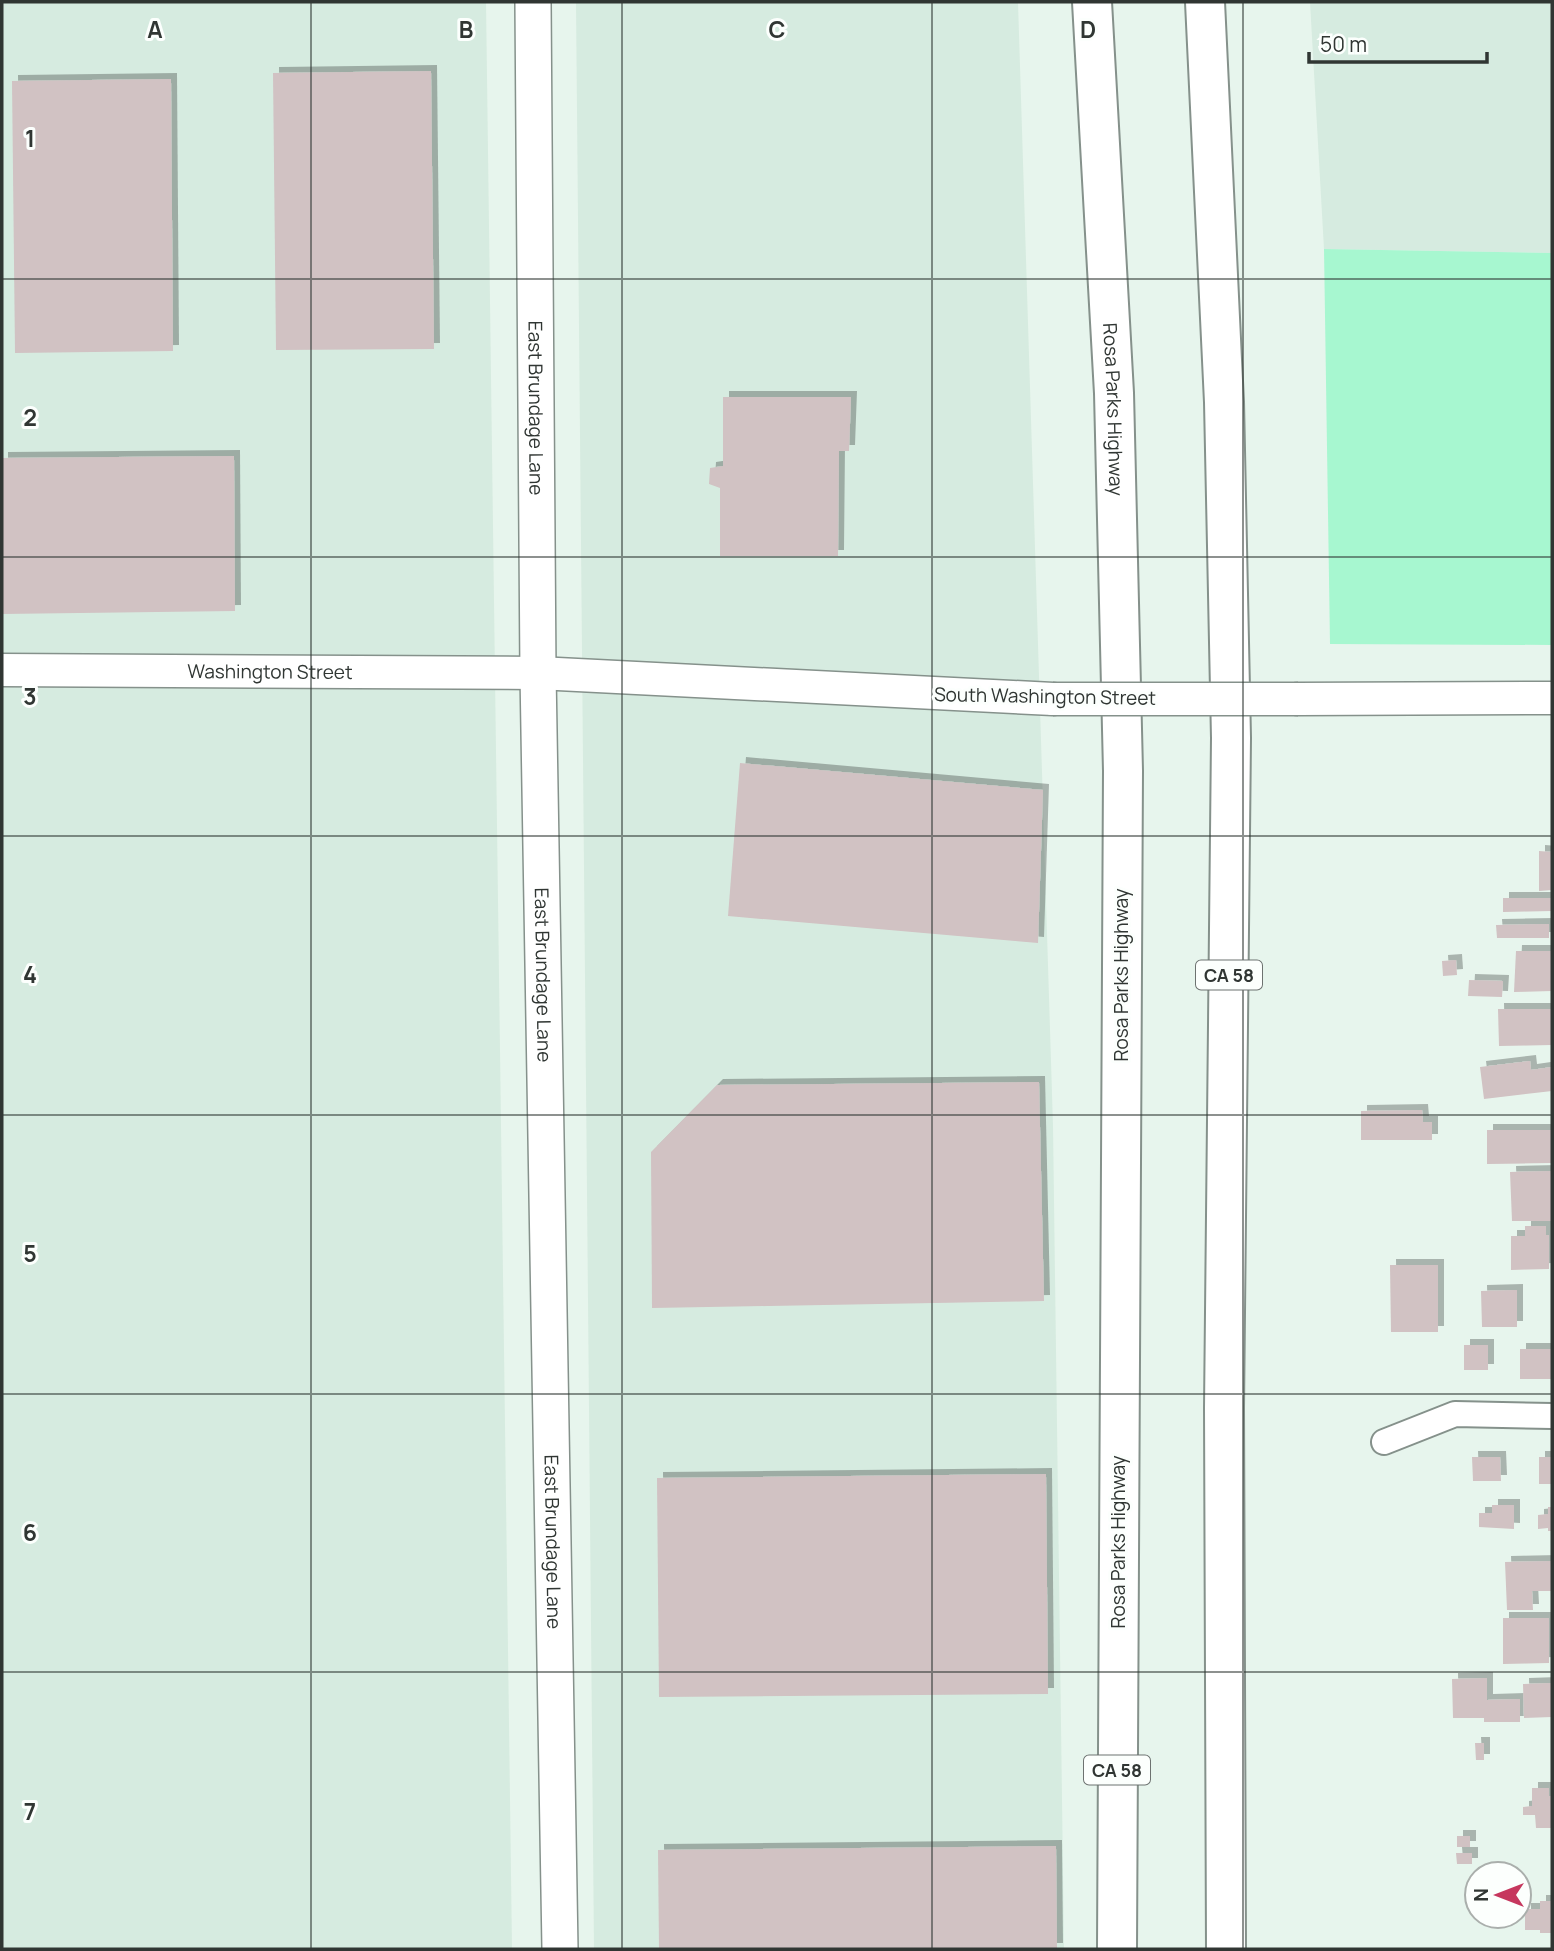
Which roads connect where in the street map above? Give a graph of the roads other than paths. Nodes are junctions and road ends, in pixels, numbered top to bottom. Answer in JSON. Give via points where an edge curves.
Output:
{"nodes":[{"id":1,"x":533,"y":2,"type":"edge"},
{"id":2,"x":1093,"y":2,"type":"edge"},
{"id":3,"x":1205,"y":2,"type":"edge"},
{"id":4,"x":2,"y":670,"type":"edge"},
{"id":5,"x":538,"y":673,"type":"junction"},
{"id":6,"x":1552,"y":698,"type":"edge"},
{"id":7,"x":1552,"y":1416,"type":"edge"},
{"id":8,"x":1384,"y":1442,"type":"dead end"},
{"id":9,"x":561,"y":1949,"type":"edge"},
{"id":10,"x":1116,"y":1949,"type":"edge"},
{"id":11,"x":1226,"y":1949,"type":"edge"}],
"edges":[{"from":1,"to":5,"type":"main road","name":"East Brundage Lane"},
{"from":2,"to":10,"type":"highway","name":"Rosa Parks Highway","number":"CA 58","via":[[1113,379],[1123,771]]},
{"from":3,"to":11,"type":"highway","number":"CA 58","via":[[1224,402],[1231,738],[1224,1408]]},
{"from":4,"to":5,"type":"street","name":"Washington Street"},
{"from":5,"to":6,"type":"street","name":"South Washington Street","bridge":true,"via":[[1053,699]]},
{"from":5,"to":9,"type":"main road","name":"East Brundage Lane"},
{"from":7,"to":8,"type":"street","via":[[1455,1414]]}]}
